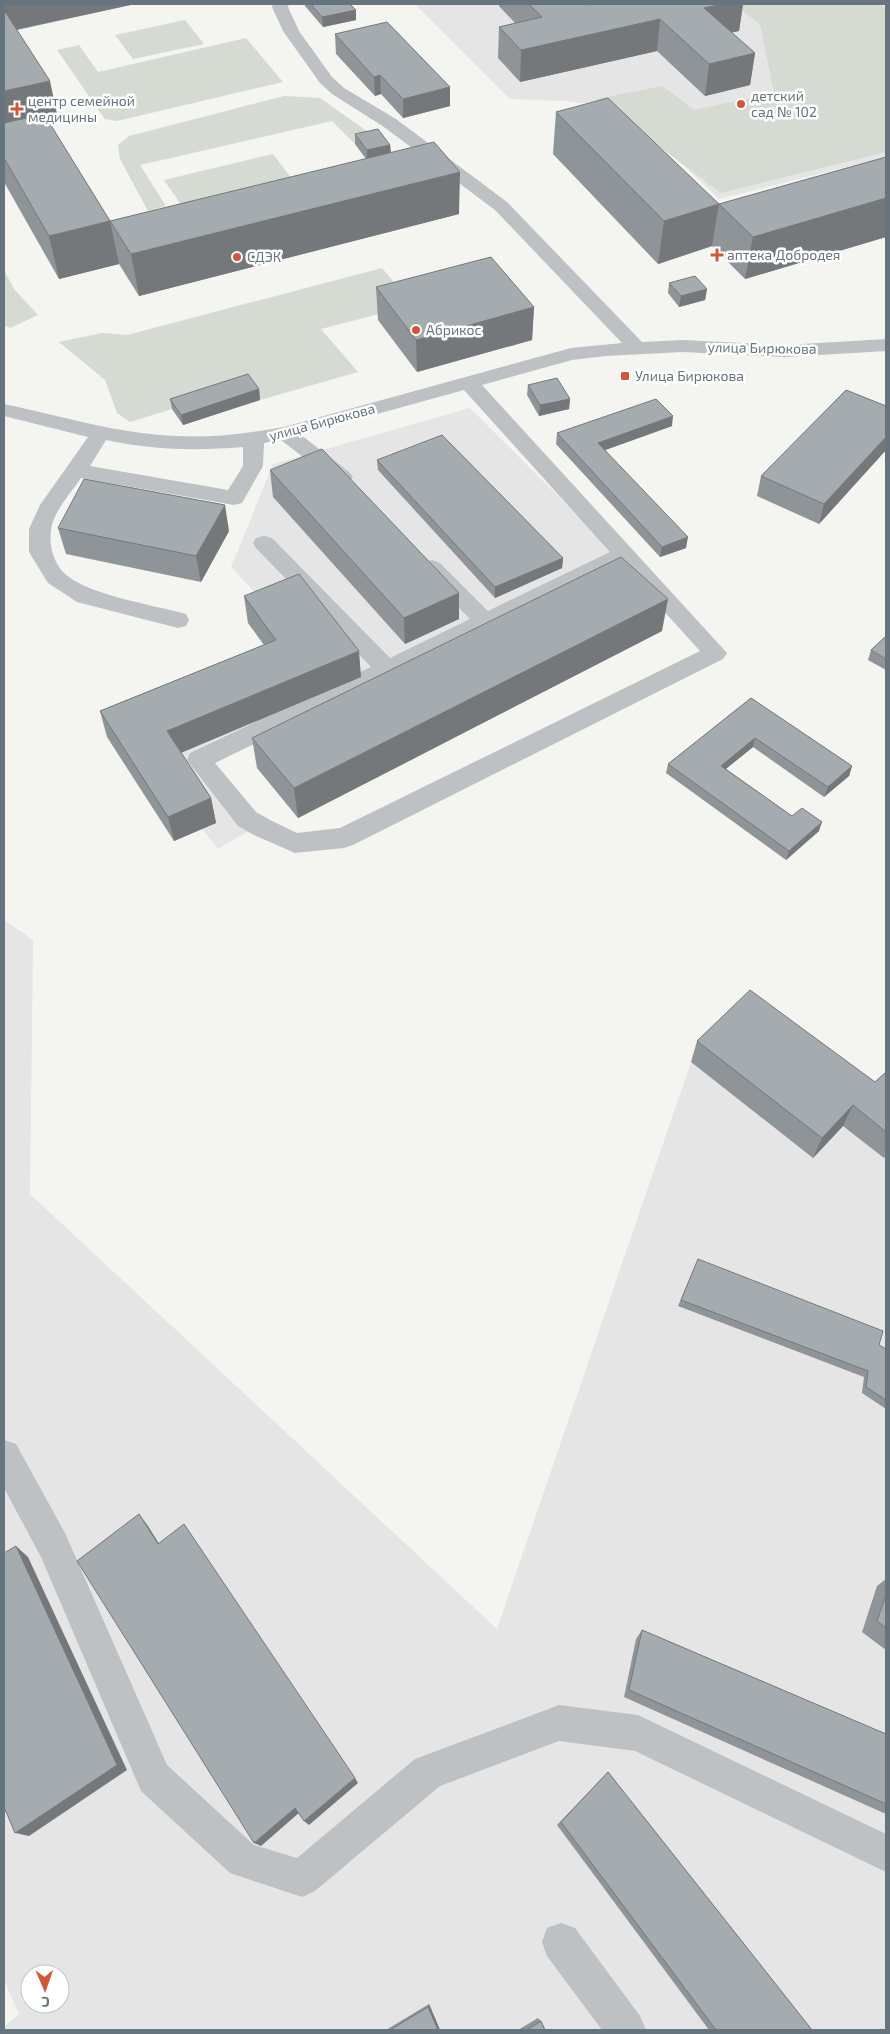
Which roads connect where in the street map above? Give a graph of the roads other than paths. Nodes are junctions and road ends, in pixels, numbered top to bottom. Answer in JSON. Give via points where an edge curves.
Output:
{"nodes":[{"id":1,"x":280,"y":4,"type":"edge"},
{"id":2,"x":886,"y":345,"type":"edge"},
{"id":3,"x":637,"y":348,"type":"junction"},
{"id":4,"x":468,"y":382,"type":"junction"},
{"id":5,"x":4,"y":410,"type":"edge"},
{"id":6,"x":285,"y":432,"type":"junction"},
{"id":7,"x":100,"y":434,"type":"junction"},
{"id":8,"x":254,"y":440,"type":"junction"},
{"id":9,"x":76,"y":470,"type":"junction"},
{"id":10,"x":354,"y":489,"type":"edge"},
{"id":11,"x":264,"y":543,"type":"dead end"},
{"id":12,"x":417,"y":552,"type":"edge"},
{"id":13,"x":625,"y":554,"type":"junction"},
{"id":14,"x":178,"y":620,"type":"dead end"},
{"id":15,"x":486,"y":622,"type":"junction"},
{"id":16,"x":387,"y":670,"type":"junction"},
{"id":17,"x":4,"y":1456,"type":"edge"},
{"id":18,"x":886,"y":1853,"type":"edge"},
{"id":19,"x":561,"y":1942,"type":"dead end"},
{"id":20,"x":626,"y":2030,"type":"edge"}],
"edges":[{"from":1,"to":3,"type":"street","via":[[291,31],[326,80],[501,206]]},
{"from":2,"to":3,"type":"street","name":"улица Бирюкова","via":[[785,351],[682,346]]},
{"from":3,"to":4,"type":"street","name":"улица Бирюкова","via":[[571,354]]},
{"from":4,"to":6,"type":"street","name":"улица Бирюкова"},
{"from":4,"to":13,"type":"street"},
{"from":5,"to":7,"type":"street","name":"улица Бирюкова"},
{"from":6,"to":8,"type":"street","name":"улица Бирюкова"},
{"from":6,"to":10,"type":"street","via":[[341,475]]},
{"from":7,"to":8,"type":"street","name":"улица Бирюкова","via":[[154,442],[212,444]]},
{"from":7,"to":9,"type":"street"},
{"from":8,"to":9,"type":"street","via":[[253,466],[234,498]]},
{"from":9,"to":14,"type":"street","via":[[51,505],[40,528],[40,552],[56,578],[84,596]]},
{"from":11,"to":16,"type":"street"},
{"from":12,"to":15,"type":"street"},
{"from":13,"to":15,"type":"street"},
{"from":13,"to":16,"type":"street","via":[[715,653],[344,838],[295,843],[261,827],[247,819],[199,760]]},
{"from":15,"to":16,"type":"street"},
{"from":17,"to":18,"type":"street","via":[[53,1545],[154,1778],[243,1860],[302,1878],[428,1772],[558,1722],[638,1733]]},
{"from":19,"to":20,"type":"street"}]}
